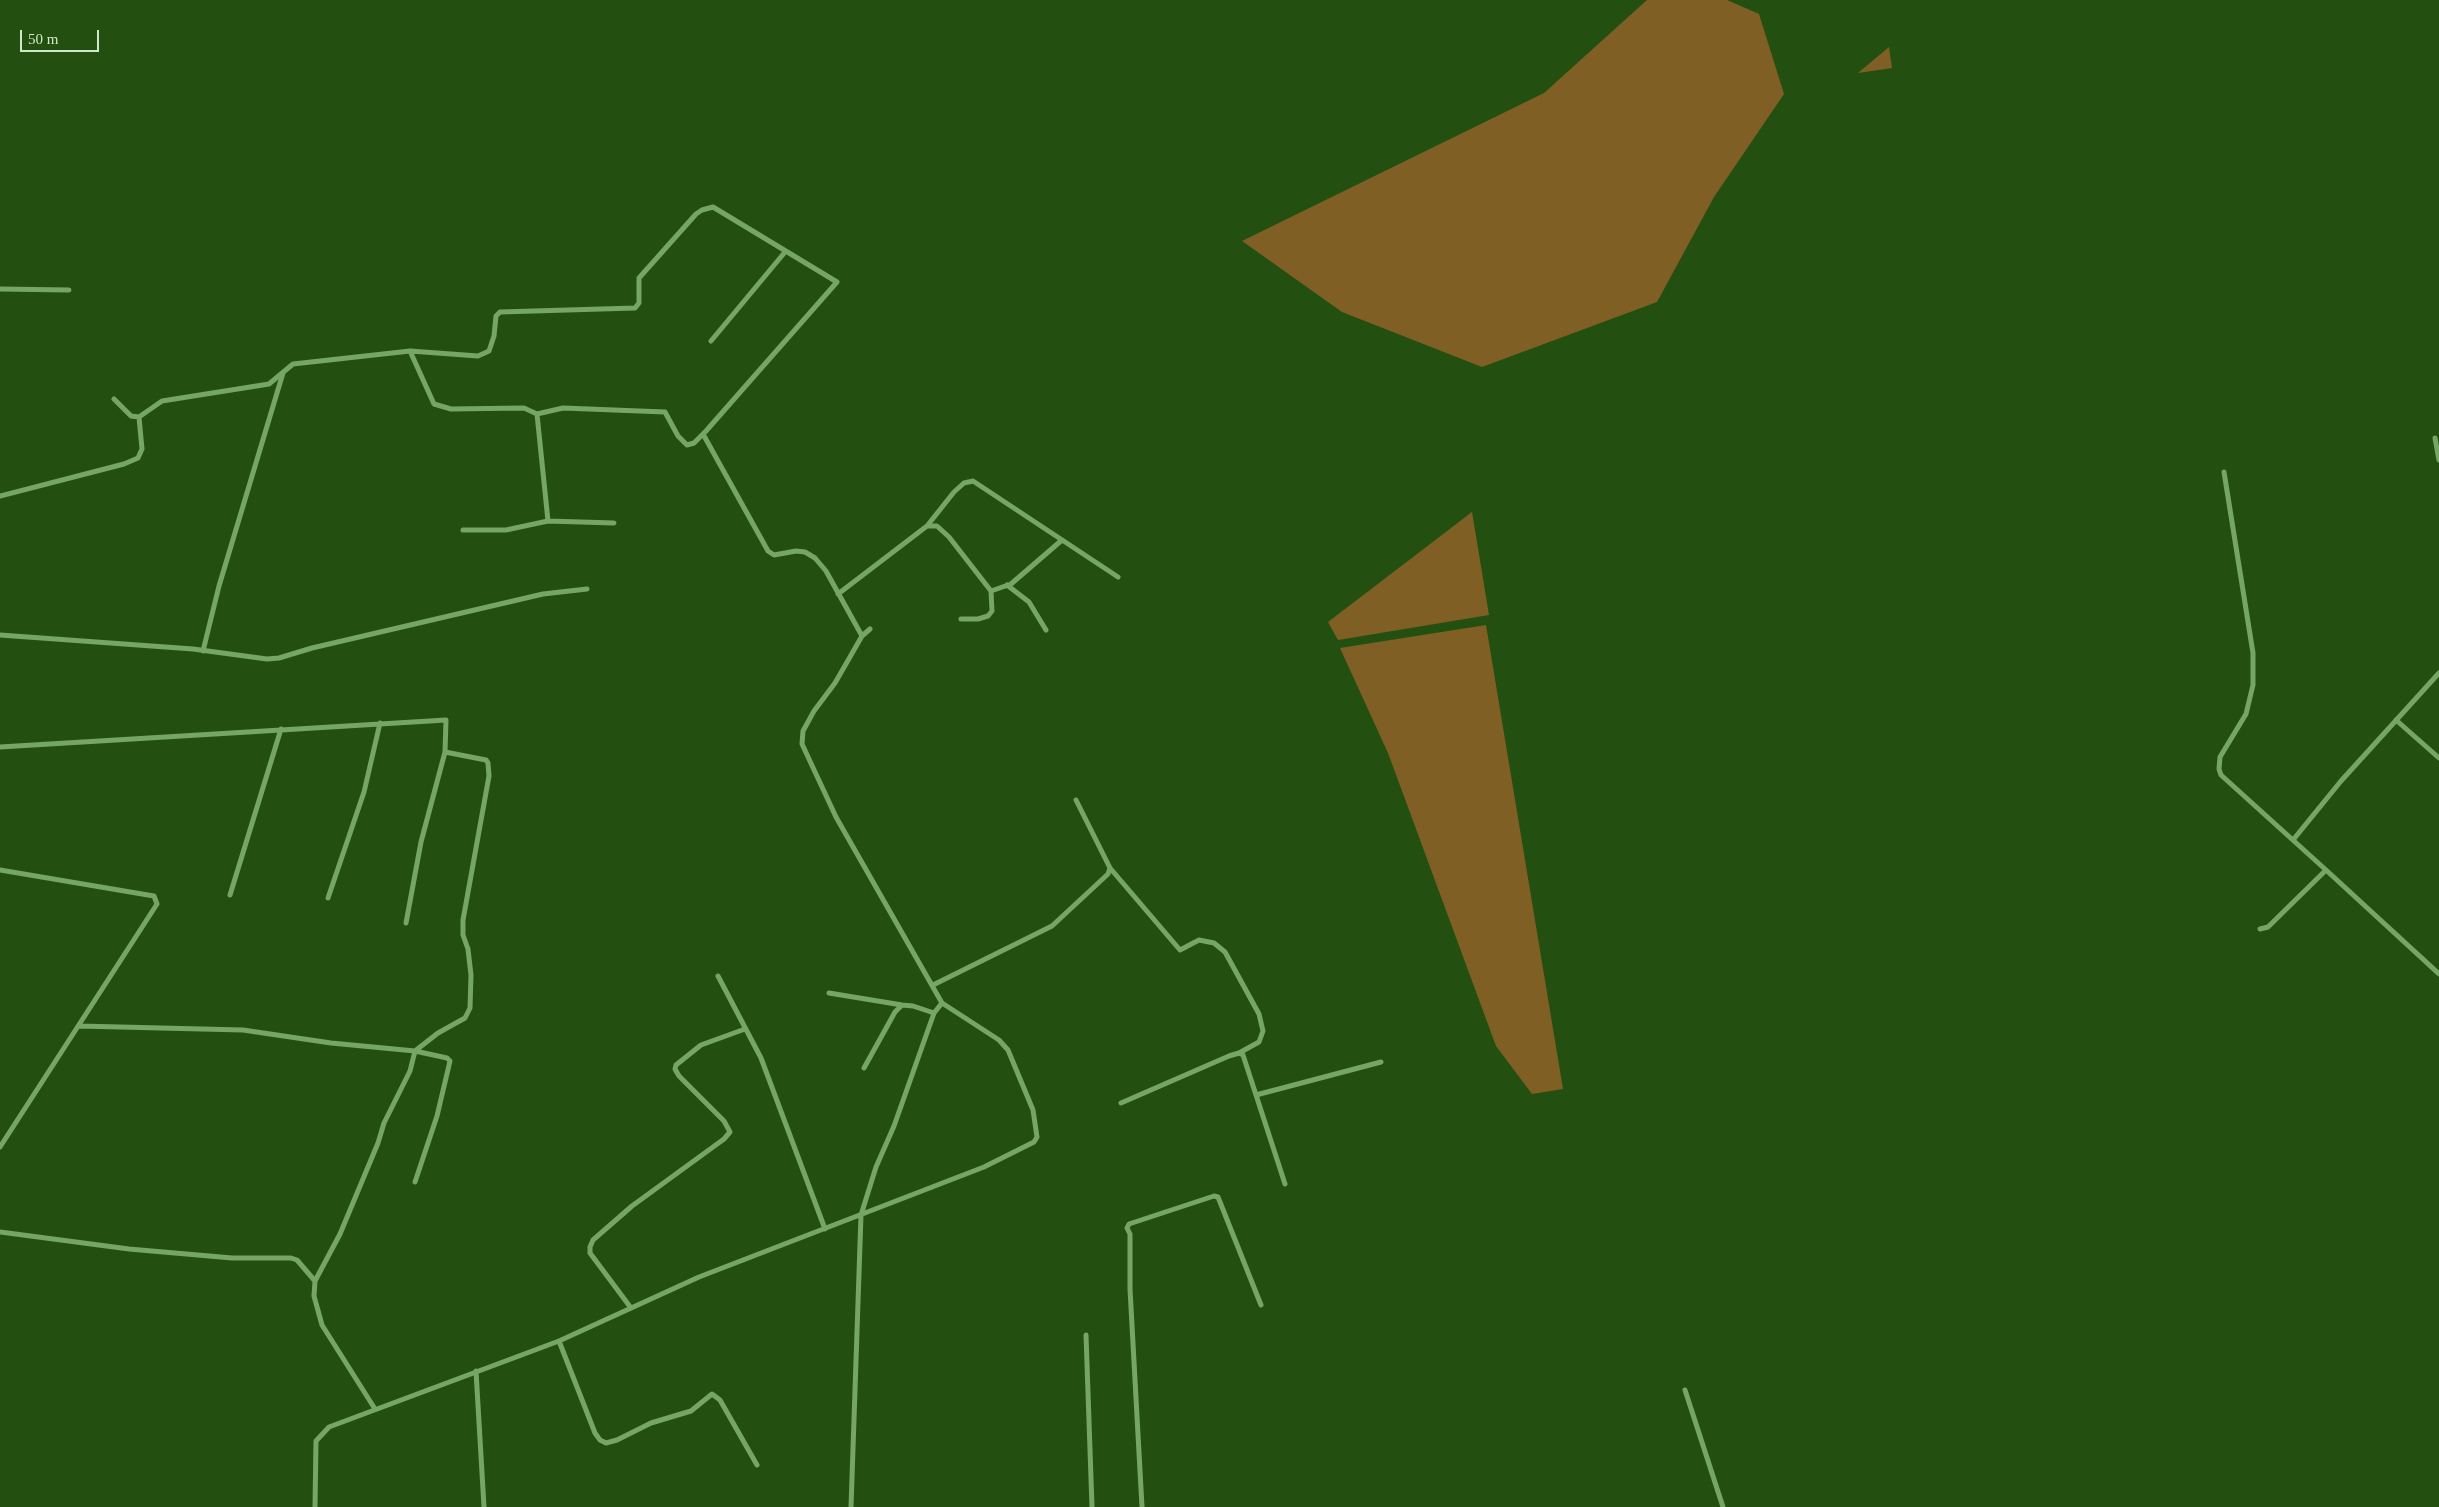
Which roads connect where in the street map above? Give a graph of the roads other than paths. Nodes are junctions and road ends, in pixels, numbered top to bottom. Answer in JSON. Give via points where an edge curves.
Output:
{"nodes":[{"id":1,"x":785,"y":252,"type":"junction"},
{"id":2,"x":0,"y":288,"type":"edge"},
{"id":3,"x":69,"y":290,"type":"dead end"},
{"id":4,"x":711,"y":341,"type":"dead end"},
{"id":5,"x":410,"y":351,"type":"junction"},
{"id":6,"x":283,"y":372,"type":"junction"},
{"id":7,"x":114,"y":399,"type":"dead end"},
{"id":8,"x":537,"y":414,"type":"junction"},
{"id":9,"x":139,"y":417,"type":"junction"},
{"id":10,"x":703,"y":434,"type":"junction"},
{"id":11,"x":2435,"y":438,"type":"dead end"},
{"id":12,"x":2439,"y":460,"type":"edge"},
{"id":13,"x":2224,"y":472,"type":"dead end"},
{"id":14,"x":0,"y":496,"type":"edge"},
{"id":15,"x":548,"y":521,"type":"junction"},
{"id":16,"x":614,"y":523,"type":"dead end"},
{"id":17,"x":927,"y":526,"type":"junction"},
{"id":18,"x":463,"y":530,"type":"dead end"},
{"id":19,"x":1062,"y":540,"type":"junction"},
{"id":20,"x":1118,"y":578,"type":"dead end"},
{"id":21,"x":1007,"y":586,"type":"junction"},
{"id":22,"x":587,"y":589,"type":"dead end"},
{"id":23,"x":991,"y":591,"type":"junction"},
{"id":24,"x":838,"y":594,"type":"junction"},
{"id":25,"x":961,"y":619,"type":"dead end"},
{"id":26,"x":870,"y":630,"type":"dead end"},
{"id":27,"x":1046,"y":630,"type":"dead end"},
{"id":28,"x":0,"y":635,"type":"edge"},
{"id":29,"x":862,"y":636,"type":"junction"},
{"id":30,"x":203,"y":651,"type":"junction"},
{"id":31,"x":2439,"y":673,"type":"edge"},
{"id":32,"x":2396,"y":720,"type":"junction"},
{"id":33,"x":380,"y":723,"type":"junction"},
{"id":34,"x":281,"y":729,"type":"junction"},
{"id":35,"x":0,"y":746,"type":"edge"},
{"id":36,"x":445,"y":752,"type":"junction"},
{"id":37,"x":2439,"y":758,"type":"edge"},
{"id":38,"x":1076,"y":800,"type":"dead end"},
{"id":39,"x":2293,"y":840,"type":"junction"},
{"id":40,"x":1110,"y":868,"type":"junction"},
{"id":41,"x":0,"y":870,"type":"edge"},
{"id":42,"x":2326,"y":870,"type":"junction"},
{"id":43,"x":230,"y":895,"type":"dead end"},
{"id":44,"x":328,"y":898,"type":"dead end"},
{"id":45,"x":406,"y":923,"type":"dead end"},
{"id":46,"x":2260,"y":929,"type":"dead end"},
{"id":47,"x":2439,"y":974,"type":"edge"},
{"id":48,"x":718,"y":976,"type":"dead end"},
{"id":49,"x":933,"y":985,"type":"junction"},
{"id":50,"x":829,"y":993,"type":"dead end"},
{"id":51,"x":942,"y":1003,"type":"junction"},
{"id":52,"x":902,"y":1005,"type":"junction"},
{"id":53,"x":934,"y":1013,"type":"junction"},
{"id":54,"x":79,"y":1026,"type":"junction"},
{"id":55,"x":745,"y":1029,"type":"junction"},
{"id":56,"x":415,"y":1051,"type":"junction"},
{"id":57,"x":1239,"y":1053,"type":"junction"},
{"id":58,"x":1381,"y":1062,"type":"dead end"},
{"id":59,"x":864,"y":1068,"type":"dead end"},
{"id":60,"x":1256,"y":1095,"type":"junction"},
{"id":61,"x":1121,"y":1103,"type":"dead end"},
{"id":62,"x":0,"y":1148,"type":"edge"},
{"id":63,"x":415,"y":1182,"type":"dead end"},
{"id":64,"x":1286,"y":1184,"type":"dead end"},
{"id":65,"x":861,"y":1215,"type":"junction"},
{"id":66,"x":825,"y":1229,"type":"junction"},
{"id":67,"x":0,"y":1232,"type":"edge"},
{"id":68,"x":315,"y":1281,"type":"junction"},
{"id":69,"x":1261,"y":1304,"type":"dead end"},
{"id":70,"x":631,"y":1308,"type":"junction"},
{"id":71,"x":1086,"y":1335,"type":"dead end"},
{"id":72,"x":559,"y":1341,"type":"junction"},
{"id":73,"x":476,"y":1371,"type":"junction"},
{"id":74,"x":1685,"y":1390,"type":"dead end"},
{"id":75,"x":375,"y":1409,"type":"junction"},
{"id":76,"x":757,"y":1464,"type":"dead end"},
{"id":77,"x":316,"y":1507,"type":"edge"},
{"id":78,"x":484,"y":1507,"type":"edge"},
{"id":79,"x":851,"y":1507,"type":"edge"},
{"id":80,"x":1092,"y":1507,"type":"edge"},
{"id":81,"x":1142,"y":1507,"type":"edge"},
{"id":82,"x":1724,"y":1507,"type":"edge"}],
"edges":[{"from":1,"to":4,"type":"street"},
{"from":1,"to":5,"type":"street","via":[[713,208],[702,210],[639,278],[639,303],[635,308],[500,312],[496,316],[489,351],[478,356]]},
{"from":1,"to":10,"type":"street","via":[[837,282]]},
{"from":2,"to":3,"type":"street"},
{"from":5,"to":6,"type":"street","via":[[293,364]]},
{"from":5,"to":8,"type":"street","via":[[434,404],[451,409],[524,408]]},
{"from":6,"to":9,"type":"street","via":[[269,384],[258,387],[162,401]]},
{"from":6,"to":30,"type":"street","via":[[219,586]]},
{"from":7,"to":9,"type":"street","via":[[131,416]]},
{"from":8,"to":10,"type":"street","via":[[563,408],[665,412],[678,436],[688,445]]},
{"from":8,"to":15,"type":"street"},
{"from":9,"to":14,"type":"street","via":[[142,449],[138,458]]},
{"from":10,"to":24,"type":"street","via":[[768,550],[774,555],[805,552],[815,558]]},
{"from":11,"to":12,"type":"street"},
{"from":13,"to":39,"type":"street","via":[[2253,653],[2253,685],[2246,714],[2220,757],[2219,768],[2221,775]]},
{"from":15,"to":16,"type":"street"},
{"from":15,"to":18,"type":"street","via":[[506,530]]},
{"from":17,"to":19,"type":"street","via":[[954,492],[964,483],[973,481]]},
{"from":17,"to":23,"type":"street","via":[[937,526],[949,537]]},
{"from":17,"to":24,"type":"street"},
{"from":19,"to":20,"type":"street"},
{"from":19,"to":21,"type":"street"},
{"from":21,"to":23,"type":"street"},
{"from":21,"to":27,"type":"street","via":[[1028,602]]},
{"from":22,"to":30,"type":"street","via":[[543,594],[279,658]]},
{"from":23,"to":25,"type":"street","via":[[992,611],[988,616]]},
{"from":24,"to":29,"type":"street"},
{"from":26,"to":29,"type":"street"},
{"from":28,"to":30,"type":"street"},
{"from":29,"to":49,"type":"street","via":[[835,683],[814,710],[803,731],[802,744],[836,817]]},
{"from":31,"to":32,"type":"street"},
{"from":32,"to":37,"type":"street"},
{"from":32,"to":39,"type":"street"},
{"from":33,"to":34,"type":"street"},
{"from":33,"to":36,"type":"street","via":[[446,720]]},
{"from":33,"to":44,"type":"street","via":[[364,792]]},
{"from":34,"to":35,"type":"street"},
{"from":34,"to":43,"type":"street"},
{"from":36,"to":45,"type":"street","via":[[421,842]]},
{"from":36,"to":56,"type":"street","via":[[488,763],[463,920],[462,935],[468,949],[471,975],[470,1008],[464,1018]]},
{"from":38,"to":40,"type":"street"},
{"from":39,"to":42,"type":"street"},
{"from":40,"to":49,"type":"street","via":[[1108,874],[1052,926]]},
{"from":40,"to":57,"type":"street","via":[[1180,950],[1199,940],[1214,943],[1225,952],[1259,1014],[1263,1031],[1259,1042]]},
{"from":41,"to":54,"type":"street","via":[[156,899],[154,910]]},
{"from":42,"to":46,"type":"street","via":[[2268,927]]},
{"from":42,"to":47,"type":"street"},
{"from":48,"to":55,"type":"street"},
{"from":49,"to":51,"type":"street"},
{"from":50,"to":52,"type":"street"},
{"from":51,"to":53,"type":"street"},
{"from":51,"to":65,"type":"street","via":[[999,1040],[1008,1050],[1032,1110],[1037,1137],[1034,1142],[984,1167]]},
{"from":52,"to":53,"type":"street"},
{"from":52,"to":59,"type":"street"},
{"from":53,"to":65,"type":"street"},
{"from":54,"to":56,"type":"street","via":[[243,1030]]},
{"from":54,"to":62,"type":"street"},
{"from":55,"to":66,"type":"street","via":[[761,1058]]},
{"from":55,"to":70,"type":"street","via":[[701,1045],[676,1065],[679,1076],[724,1121],[730,1132],[632,1206],[593,1240],[590,1247],[590,1253]]},
{"from":56,"to":63,"type":"street","via":[[450,1061],[438,1116]]},
{"from":56,"to":68,"type":"street","via":[[410,1071],[384,1123],[340,1234]]},
{"from":57,"to":60,"type":"street","via":[[1243,1055]]},
{"from":57,"to":61,"type":"street"},
{"from":58,"to":60,"type":"street"},
{"from":60,"to":64,"type":"street"},
{"from":65,"to":66,"type":"street"},
{"from":65,"to":79,"type":"street"},
{"from":66,"to":70,"type":"street","via":[[699,1277]]},
{"from":67,"to":68,"type":"street","via":[[138,1250],[232,1258],[291,1258],[297,1260]]},
{"from":68,"to":75,"type":"street","via":[[314,1296],[322,1325]]},
{"from":69,"to":81,"type":"street","via":[[1218,1197],[1129,1224]]},
{"from":70,"to":72,"type":"street"},
{"from":71,"to":80,"type":"street"},
{"from":72,"to":73,"type":"street"},
{"from":72,"to":76,"type":"street","via":[[600,1440],[606,1443],[617,1440],[651,1423],[691,1411],[712,1394],[720,1400]]},
{"from":73,"to":75,"type":"street"},
{"from":73,"to":78,"type":"street"},
{"from":74,"to":82,"type":"street"},
{"from":75,"to":77,"type":"street","via":[[329,1427],[316,1442]]}]}
